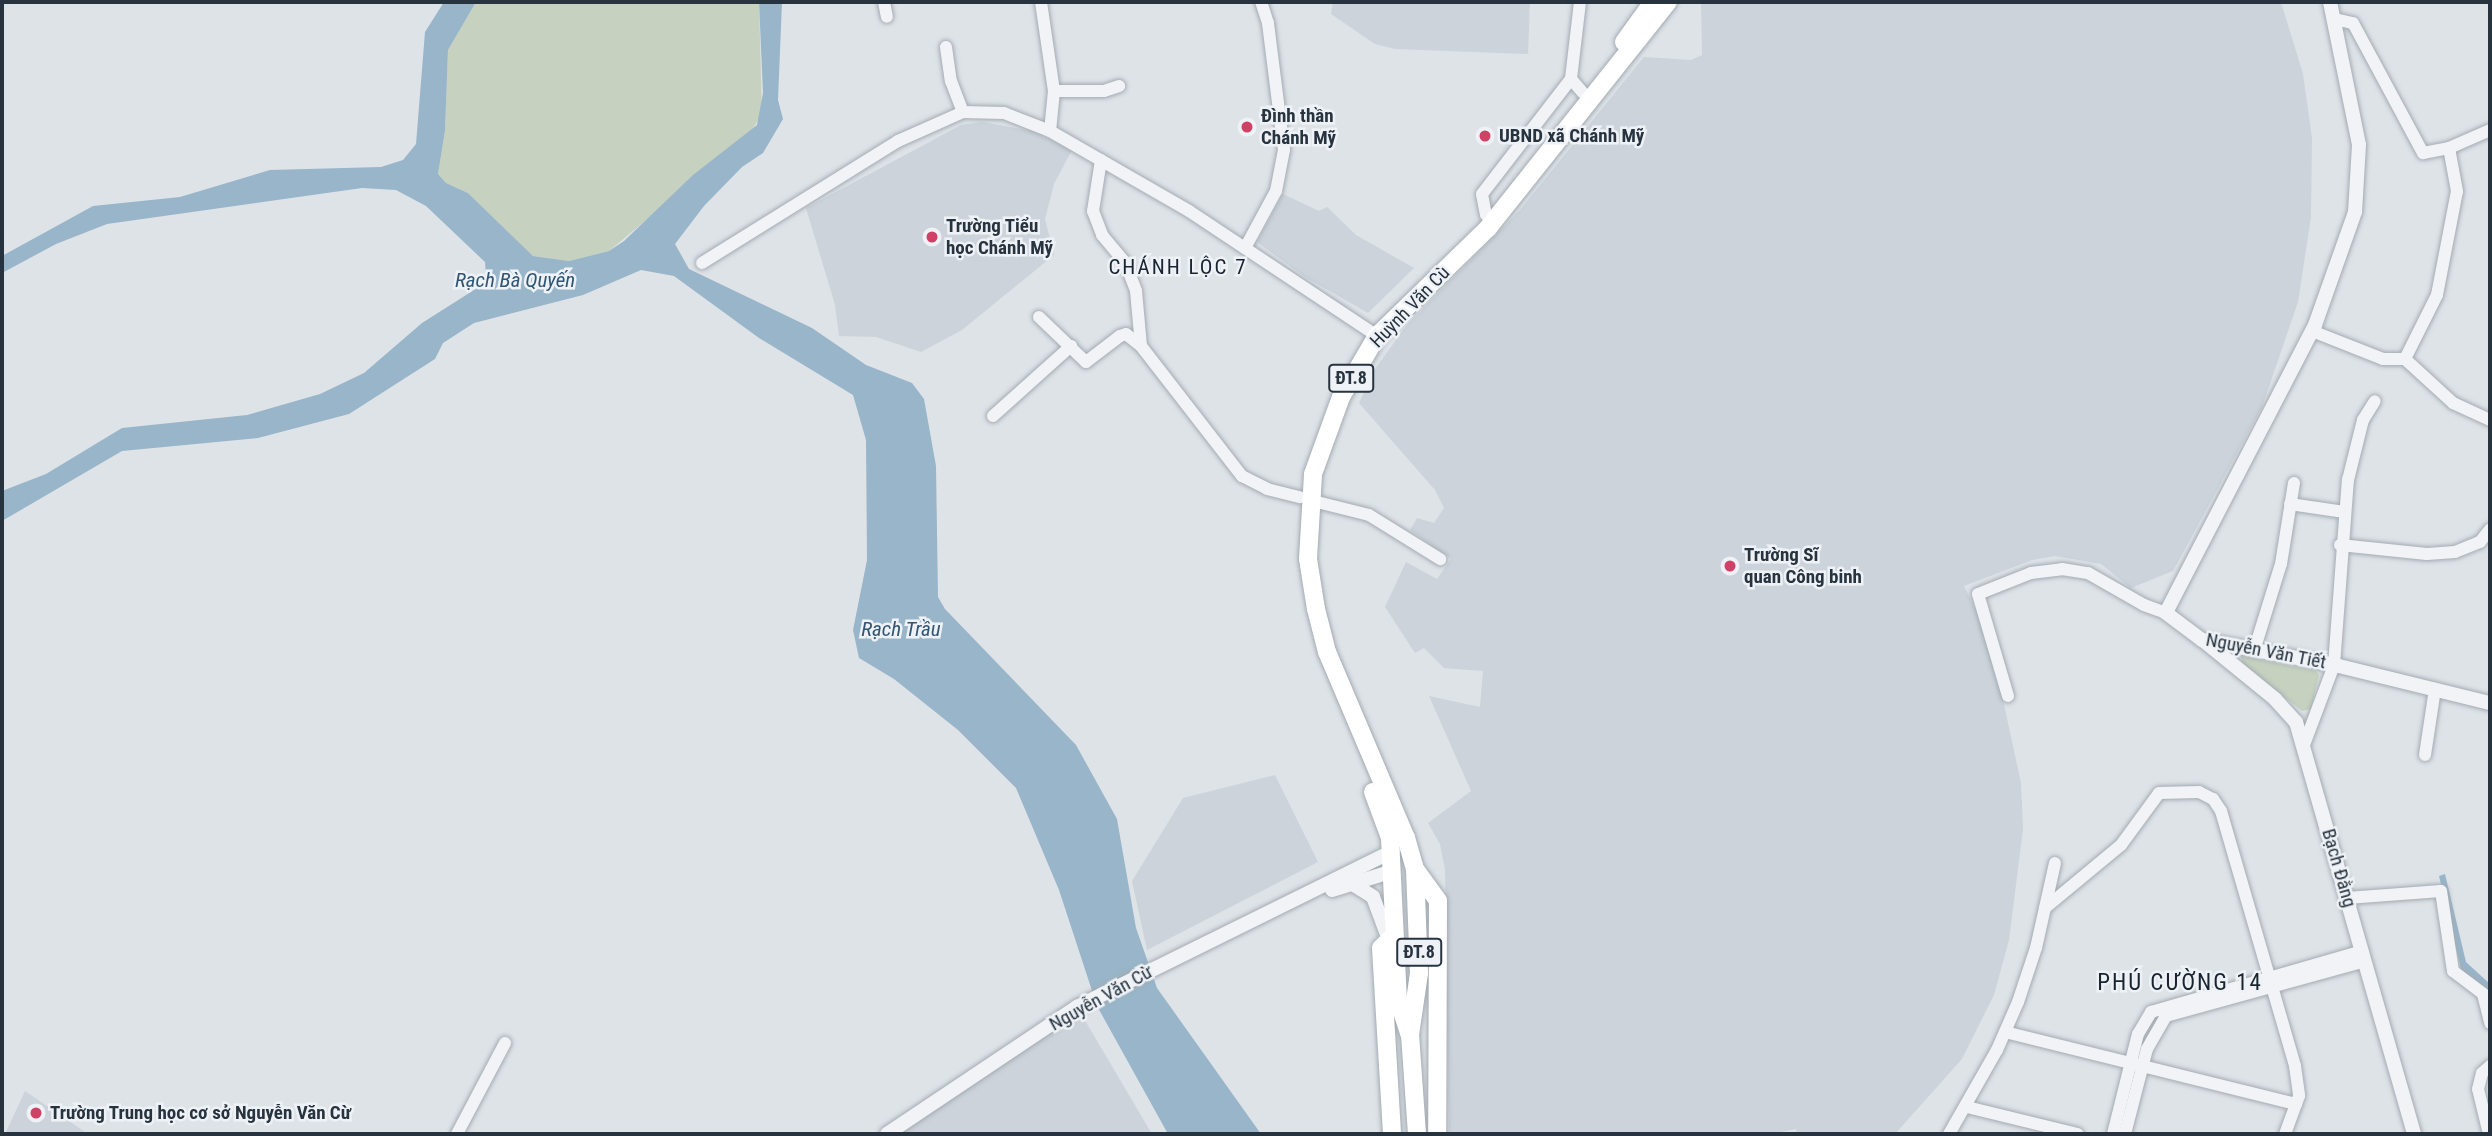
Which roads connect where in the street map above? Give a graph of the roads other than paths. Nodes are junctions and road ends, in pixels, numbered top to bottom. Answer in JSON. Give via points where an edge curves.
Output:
{"nodes":[{"id":1,"x":884,"y":2,"type":"edge"},
{"id":2,"x":1041,"y":2,"type":"edge"},
{"id":3,"x":1261,"y":2,"type":"edge"},
{"id":4,"x":1580,"y":2,"type":"edge"},
{"id":5,"x":1653,"y":2,"type":"edge"},
{"id":6,"x":1668,"y":2,"type":"edge"},
{"id":7,"x":2330,"y":2,"type":"edge"},
{"id":8,"x":887,"y":17,"type":"dead end"},
{"id":9,"x":2334,"y":19,"type":"junction"},
{"id":10,"x":946,"y":47,"type":"dead end"},
{"id":11,"x":1119,"y":86,"type":"dead end"},
{"id":12,"x":1054,"y":91,"type":"junction"},
{"id":13,"x":1582,"y":91,"type":"junction"},
{"id":14,"x":963,"y":112,"type":"junction"},
{"id":15,"x":2490,"y":130,"type":"edge"},
{"id":16,"x":1050,"y":131,"type":"junction"},
{"id":17,"x":2449,"y":148,"type":"junction"},
{"id":18,"x":1101,"y":160,"type":"junction"},
{"id":19,"x":1245,"y":248,"type":"junction"},
{"id":20,"x":702,"y":263,"type":"dead end"},
{"id":21,"x":1040,"y":317,"type":"dead end"},
{"id":22,"x":2312,"y":331,"type":"junction"},
{"id":23,"x":1374,"y":334,"type":"junction"},
{"id":24,"x":1071,"y":346,"type":"junction"},
{"id":25,"x":1141,"y":346,"type":"junction"},
{"id":26,"x":2405,"y":359,"type":"junction"},
{"id":27,"x":2375,"y":401,"type":"dead end"},
{"id":28,"x":993,"y":416,"type":"dead end"},
{"id":29,"x":2490,"y":420,"type":"edge"},
{"id":30,"x":2294,"y":483,"type":"dead end"},
{"id":31,"x":1304,"y":499,"type":"junction"},
{"id":32,"x":2290,"y":504,"type":"junction"},
{"id":33,"x":2344,"y":512,"type":"junction"},
{"id":34,"x":2490,"y":529,"type":"edge"},
{"id":35,"x":2340,"y":545,"type":"junction"},
{"id":36,"x":1440,"y":559,"type":"dead end"},
{"id":37,"x":2166,"y":613,"type":"junction"},
{"id":38,"x":2202,"y":640,"type":"junction"},
{"id":39,"x":2254,"y":651,"type":"junction"},
{"id":40,"x":2334,"y":665,"type":"junction"},
{"id":41,"x":2435,"y":689,"type":"junction"},
{"id":42,"x":2008,"y":696,"type":"dead end"},
{"id":43,"x":2490,"y":703,"type":"edge"},
{"id":44,"x":2304,"y":745,"type":"junction"},
{"id":45,"x":2425,"y":755,"type":"dead end"},
{"id":46,"x":1400,"y":848,"type":"junction"},
{"id":47,"x":2055,"y":863,"type":"dead end"},
{"id":48,"x":1415,"y":869,"type":"junction"},
{"id":49,"x":1393,"y":871,"type":"junction"},
{"id":50,"x":1352,"y":883,"type":"junction"},
{"id":51,"x":1428,"y":883,"type":"junction"},
{"id":52,"x":2347,"y":898,"type":"junction"},
{"id":53,"x":1291,"y":904,"type":"junction"},
{"id":54,"x":2045,"y":908,"type":"junction"},
{"id":55,"x":1395,"y":923,"type":"junction"},
{"id":56,"x":1389,"y":940,"type":"junction"},
{"id":57,"x":2364,"y":956,"type":"junction"},
{"id":58,"x":2270,"y":980,"type":"junction"},
{"id":59,"x":2490,"y":1023,"type":"edge"},
{"id":60,"x":2005,"y":1032,"type":"junction"},
{"id":61,"x":1410,"y":1035,"type":"junction"},
{"id":62,"x":505,"y":1043,"type":"dead end"},
{"id":63,"x":2137,"y":1063,"type":"junction"},
{"id":64,"x":2490,"y":1066,"type":"edge"},
{"id":65,"x":2296,"y":1104,"type":"junction"},
{"id":66,"x":1967,"y":1107,"type":"junction"},
{"id":67,"x":457,"y":1134,"type":"edge"},
{"id":68,"x":887,"y":1134,"type":"edge"},
{"id":69,"x":1392,"y":1134,"type":"edge"},
{"id":70,"x":1417,"y":1134,"type":"edge"},
{"id":71,"x":1437,"y":1134,"type":"edge"},
{"id":72,"x":1949,"y":1134,"type":"edge"},
{"id":73,"x":2078,"y":1134,"type":"edge"},
{"id":74,"x":2113,"y":1134,"type":"edge"},
{"id":75,"x":2125,"y":1134,"type":"edge"},
{"id":76,"x":2285,"y":1134,"type":"edge"},
{"id":77,"x":2414,"y":1134,"type":"edge"},
{"id":78,"x":2489,"y":1134,"type":"edge"}],
"edges":[{"from":1,"to":8,"type":"street"},
{"from":2,"to":12,"type":"street"},
{"from":3,"to":19,"type":"street","via":[[1268,23],[1284,150],[1276,191]]},
{"from":4,"to":13,"type":"street"},
{"from":5,"to":13,"type":"main road"},
{"from":6,"to":13,"type":"main road"},
{"from":7,"to":9,"type":"street"},
{"from":9,"to":17,"type":"street","via":[[2353,23],[2423,153]]},
{"from":9,"to":22,"type":"street","via":[[2353,101],[2361,169],[2355,212]]},
{"from":10,"to":14,"type":"street","via":[[951,80]]},
{"from":11,"to":12,"type":"street","via":[[1104,91]]},
{"from":12,"to":16,"type":"street"},
{"from":13,"to":23,"type":"main road","via":[[1487,222]]},
{"from":14,"to":16,"type":"street","via":[[1004,113]]},
{"from":14,"to":20,"type":"street","via":[[898,141]]},
{"from":15,"to":17,"type":"street"},
{"from":16,"to":18,"type":"street"},
{"from":17,"to":26,"type":"street","via":[[2457,191],[2437,295]]},
{"from":18,"to":19,"type":"street"},
{"from":18,"to":25,"type":"street","via":[[1093,211],[1102,235],[1125,262],[1136,291]]},
{"from":19,"to":23,"type":"street"},
{"from":21,"to":24,"type":"street"},
{"from":22,"to":26,"type":"street","via":[[2383,359]]},
{"from":22,"to":37,"type":"street"},
{"from":23,"to":31,"type":"main road","via":[[1340,381],[1317,433]]},
{"from":24,"to":25,"type":"street","via":[[1086,362],[1126,334]]},
{"from":24,"to":28,"type":"street"},
{"from":25,"to":31,"type":"street","via":[[1242,476]]},
{"from":26,"to":29,"type":"street","via":[[2453,403]]},
{"from":27,"to":33,"type":"street","via":[[2363,421]]},
{"from":30,"to":32,"type":"street"},
{"from":31,"to":36,"type":"street","via":[[1369,515]]},
{"from":31,"to":46,"type":"main road","via":[[1298,562],[1309,624],[1387,826]]},
{"from":32,"to":33,"type":"street"},
{"from":32,"to":39,"type":"street","via":[[2281,564]]},
{"from":33,"to":35,"type":"street"},
{"from":34,"to":35,"type":"street","via":[[2480,542],[2455,552],[2427,554]]},
{"from":35,"to":40,"type":"street"},
{"from":37,"to":38,"type":"street","name":"Nguyễn Văn Tiết"},
{"from":37,"to":42,"type":"street","name":"Nguyễn Văn Tiết","via":[[2088,573],[2062,569],[2031,573],[1978,594]]},
{"from":38,"to":39,"type":"street","name":"Nguyễn Văn Tiết"},
{"from":38,"to":44,"type":"street","name":"Bạch Đằng","via":[[2286,710]]},
{"from":39,"to":40,"type":"street","name":"Nguyễn Văn Tiết"},
{"from":40,"to":41,"type":"street","name":"Nguyễn Văn Tiết"},
{"from":40,"to":44,"type":"street"},
{"from":41,"to":43,"type":"street","name":"Nguyễn Văn Tiết"},
{"from":41,"to":45,"type":"street"},
{"from":44,"to":52,"type":"street","name":"Bạch Đằng"},
{"from":46,"to":48,"type":"main road","number":"ĐT.8"},
{"from":46,"to":49,"type":"main road"},
{"from":46,"to":53,"type":"street","name":"Nguyễn Văn Cừ"},
{"from":47,"to":54,"type":"street"},
{"from":48,"to":49,"type":"main road"},
{"from":48,"to":51,"type":"main road","number":"ĐT.8"},
{"from":48,"to":61,"type":"main road","number":"ĐT.8","via":[[1419,973]]},
{"from":49,"to":50,"type":"street","name":"Nguyễn Văn Cừ"},
{"from":49,"to":55,"type":"main road","number":"ĐT.8"},
{"from":50,"to":53,"type":"street","name":"Nguyễn Văn Cừ"},
{"from":50,"to":56,"type":"street","via":[[1373,897]]},
{"from":51,"to":61,"type":"main road","number":"ĐT.8","via":[[1426,975]]},
{"from":51,"to":71,"type":"main road","via":[[1438,901]]},
{"from":52,"to":57,"type":"street","name":"Bạch Đằng"},
{"from":52,"to":59,"type":"street","via":[[2441,891],[2453,971],[2483,994]]},
{"from":53,"to":68,"type":"street","name":"Nguyễn Văn Cừ","via":[[1077,1007]]},
{"from":54,"to":58,"type":"street","via":[[2121,845],[2159,793],[2199,792],[2213,799],[2221,811]]},
{"from":54,"to":60,"type":"street","via":[[2036,948]]},
{"from":55,"to":56,"type":"main road","number":"ĐT.8"},
{"from":55,"to":61,"type":"main road","number":"ĐT.8","via":[[1398,999]]},
{"from":56,"to":61,"type":"main road","number":"ĐT.8","via":[[1391,1002]]},
{"from":56,"to":69,"type":"main road","via":[[1381,948]]},
{"from":57,"to":58,"type":"street"},
{"from":57,"to":77,"type":"street","name":"Bạch Đằng"},
{"from":58,"to":63,"type":"street","via":[[2151,1012],[2143,1022]]},
{"from":58,"to":65,"type":"street","via":[[2295,1066]]},
{"from":60,"to":63,"type":"street"},
{"from":60,"to":66,"type":"street"},
{"from":61,"to":70,"type":"main road","number":"ĐT.8"},
{"from":62,"to":67,"type":"street"},
{"from":63,"to":65,"type":"street"},
{"from":63,"to":74,"type":"street"},
{"from":63,"to":75,"type":"street"},
{"from":64,"to":78,"type":"street","via":[[2478,1089]]},
{"from":65,"to":76,"type":"street"},
{"from":66,"to":72,"type":"street"},
{"from":66,"to":73,"type":"street"}]}
